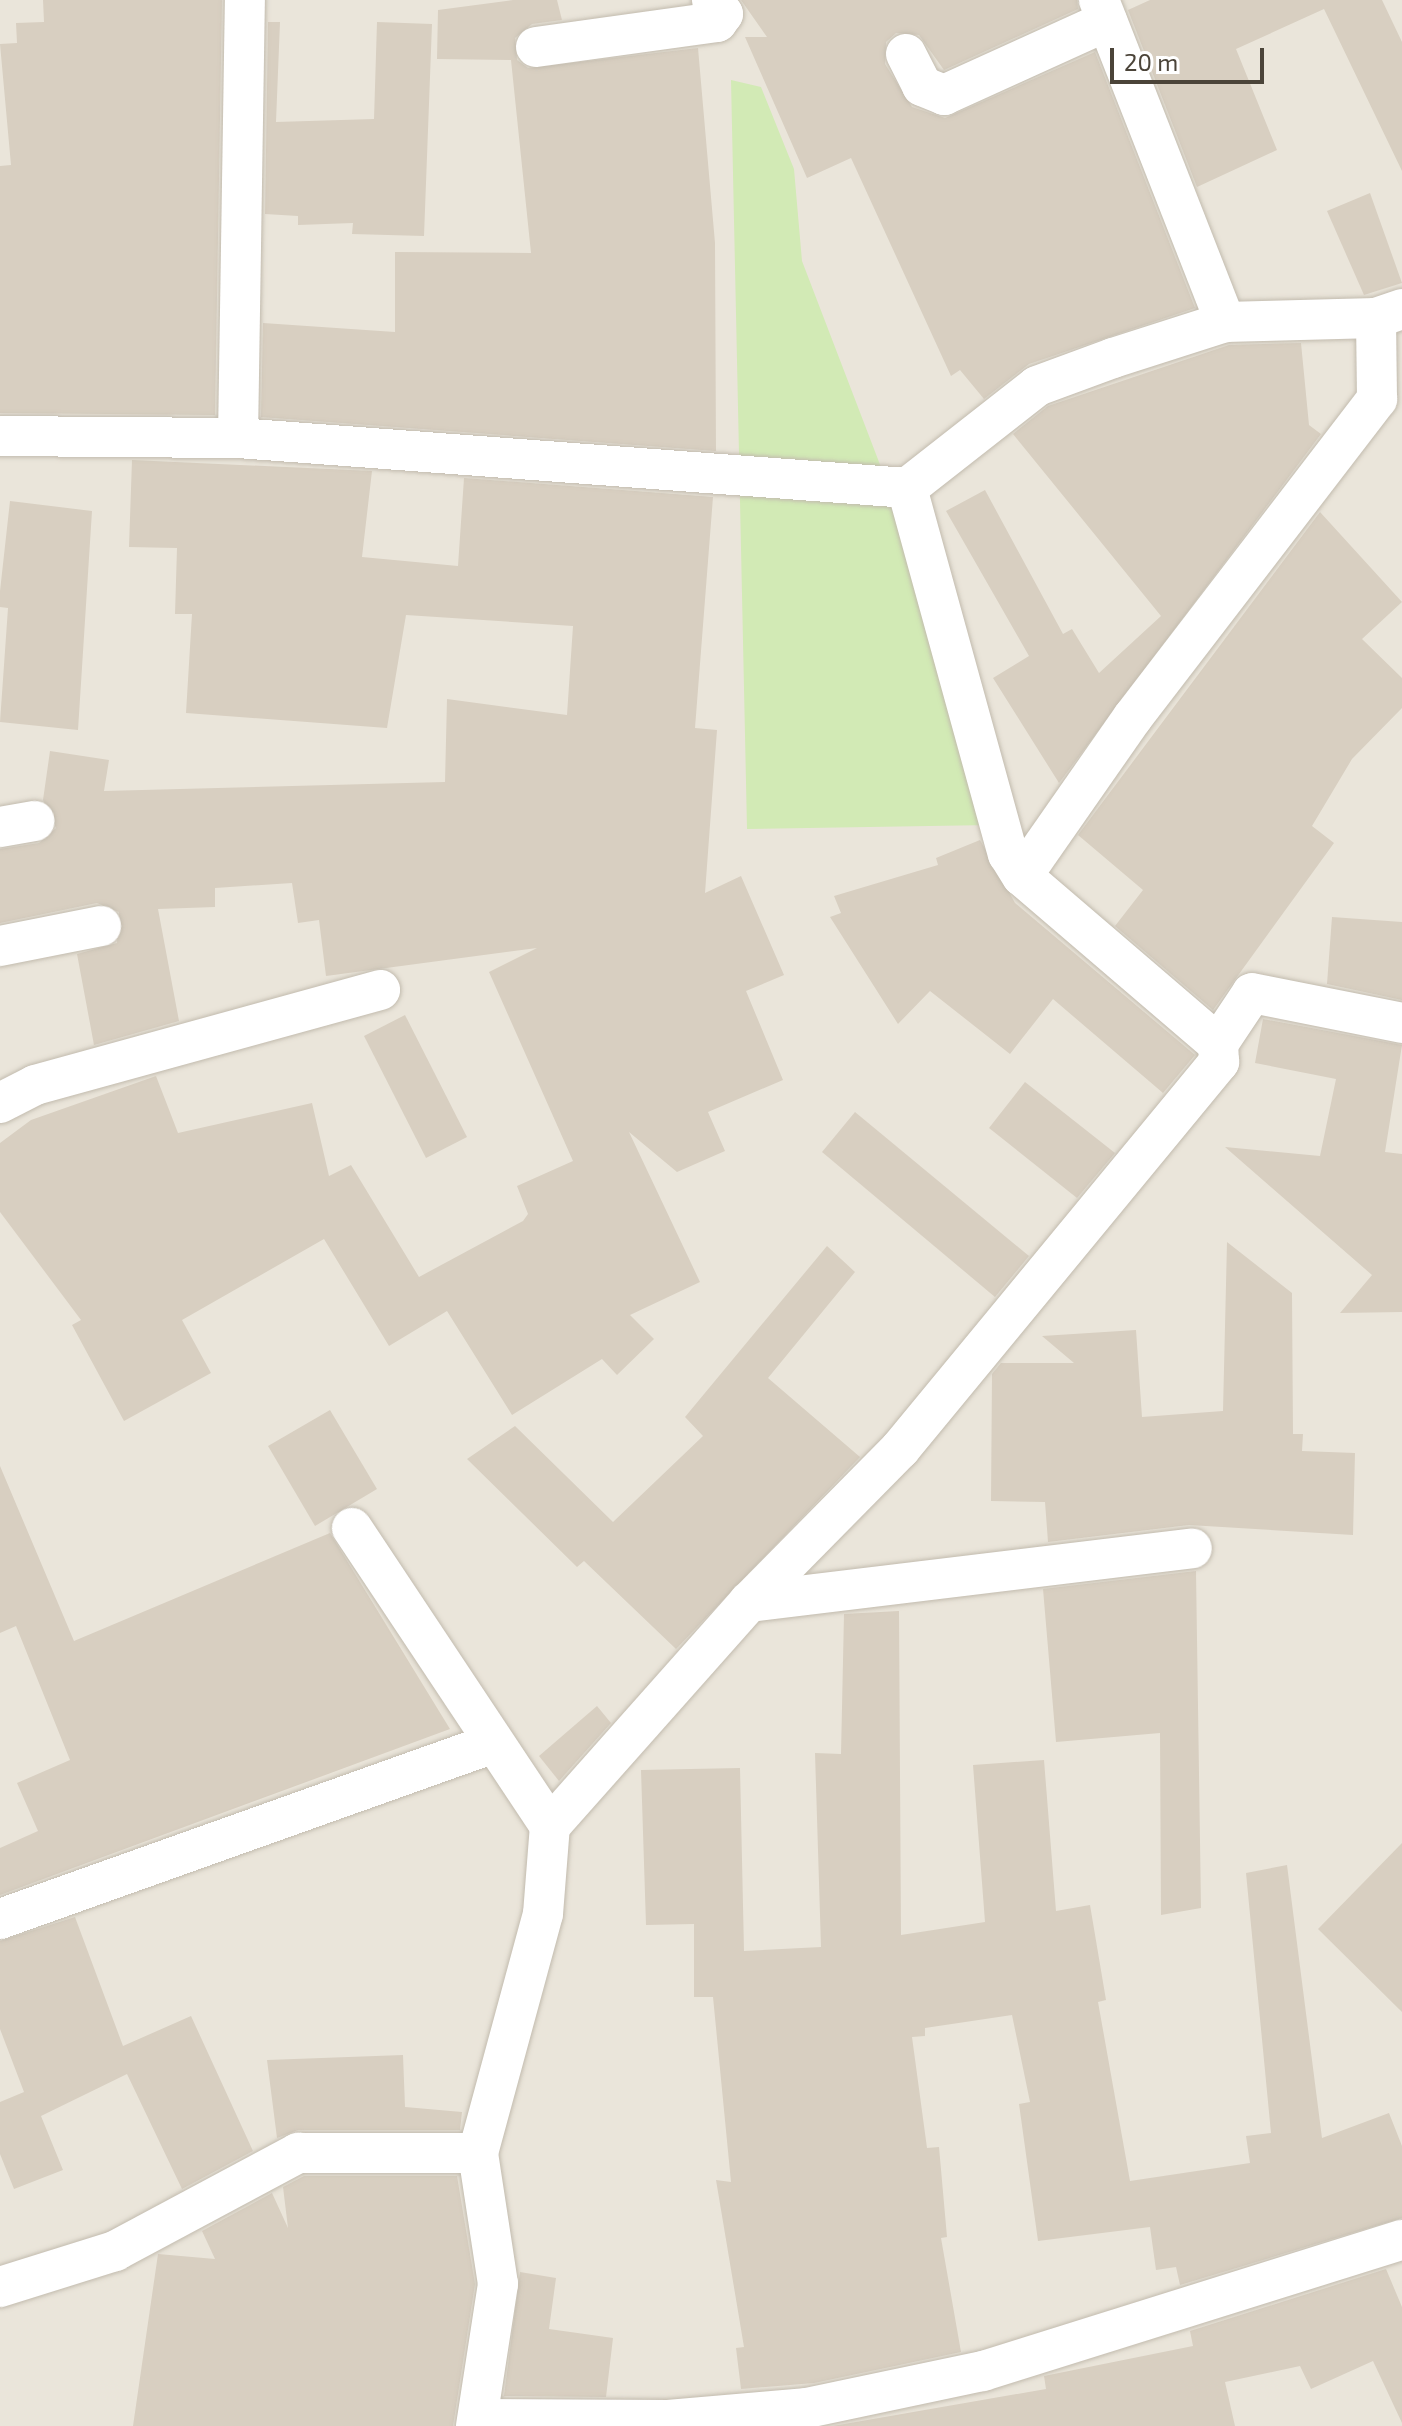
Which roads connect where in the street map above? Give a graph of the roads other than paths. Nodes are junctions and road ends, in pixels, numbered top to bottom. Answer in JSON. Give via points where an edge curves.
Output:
{"nodes":[{"id":1,"x":245,"y":0,"type":"edge"},
{"id":2,"x":712,"y":0,"type":"edge"},
{"id":3,"x":1103,"y":10,"type":"edge"},
{"id":4,"x":536,"y":47,"type":"dead end"},
{"id":5,"x":906,"y":54,"type":"dead end"},
{"id":6,"x":1389,"y":314,"type":"edge"},
{"id":7,"x":1225,"y":322,"type":"junction"},
{"id":8,"x":0,"y":436,"type":"edge"},
{"id":9,"x":238,"y":438,"type":"junction"},
{"id":10,"x":907,"y":488,"type":"junction"},
{"id":11,"x":1022,"y":876,"type":"junction"},
{"id":12,"x":101,"y":926,"type":"dead end"},
{"id":13,"x":0,"y":946,"type":"edge"},
{"id":14,"x":380,"y":990,"type":"dead end"},
{"id":15,"x":1402,"y":1023,"type":"edge"},
{"id":16,"x":1218,"y":1044,"type":"junction"},
{"id":17,"x":7,"y":1087,"type":"edge"},
{"id":18,"x":352,"y":1528,"type":"dead end"},
{"id":19,"x":1192,"y":1548,"type":"dead end"},
{"id":20,"x":749,"y":1602,"type":"junction"},
{"id":21,"x":491,"y":1744,"type":"junction"},
{"id":22,"x":550,"y":1826,"type":"junction"},
{"id":23,"x":0,"y":1919,"type":"edge"},
{"id":24,"x":478,"y":2153,"type":"junction"},
{"id":25,"x":1402,"y":2240,"type":"edge"},
{"id":26,"x":0,"y":2287,"type":"edge"},
{"id":27,"x":477,"y":2422,"type":"edge"}],
"edges":[{"from":1,"to":9,"type":"street"},
{"from":2,"to":4,"type":"street","via":[[723,14],[717,22]]},
{"from":3,"to":5,"type":"street","via":[[944,95],[922,86]]},
{"from":3,"to":7,"type":"street"},
{"from":6,"to":7,"type":"street"},
{"from":6,"to":11,"type":"street","via":[[1377,399]]},
{"from":7,"to":10,"type":"street","via":[[1037,386]]},
{"from":8,"to":9,"type":"street"},
{"from":9,"to":10,"type":"street"},
{"from":10,"to":11,"type":"street","via":[[984,775]]},
{"from":11,"to":16,"type":"street"},
{"from":12,"to":13,"type":"street"},
{"from":14,"to":17,"type":"street"},
{"from":15,"to":16,"type":"street","via":[[1259,991]]},
{"from":16,"to":20,"type":"street","via":[[1219,1062],[900,1449]]},
{"from":18,"to":21,"type":"street"},
{"from":19,"to":20,"type":"street"},
{"from":20,"to":22,"type":"street"},
{"from":21,"to":22,"type":"street"},
{"from":21,"to":23,"type":"street"},
{"from":22,"to":24,"type":"street","via":[[543,1914]]},
{"from":24,"to":26,"type":"street","via":[[298,2153],[115,2251]]},
{"from":24,"to":27,"type":"street","via":[[498,2284]]},
{"from":25,"to":27,"type":"street","via":[[983,2371],[807,2408],[668,2420]]}]}
